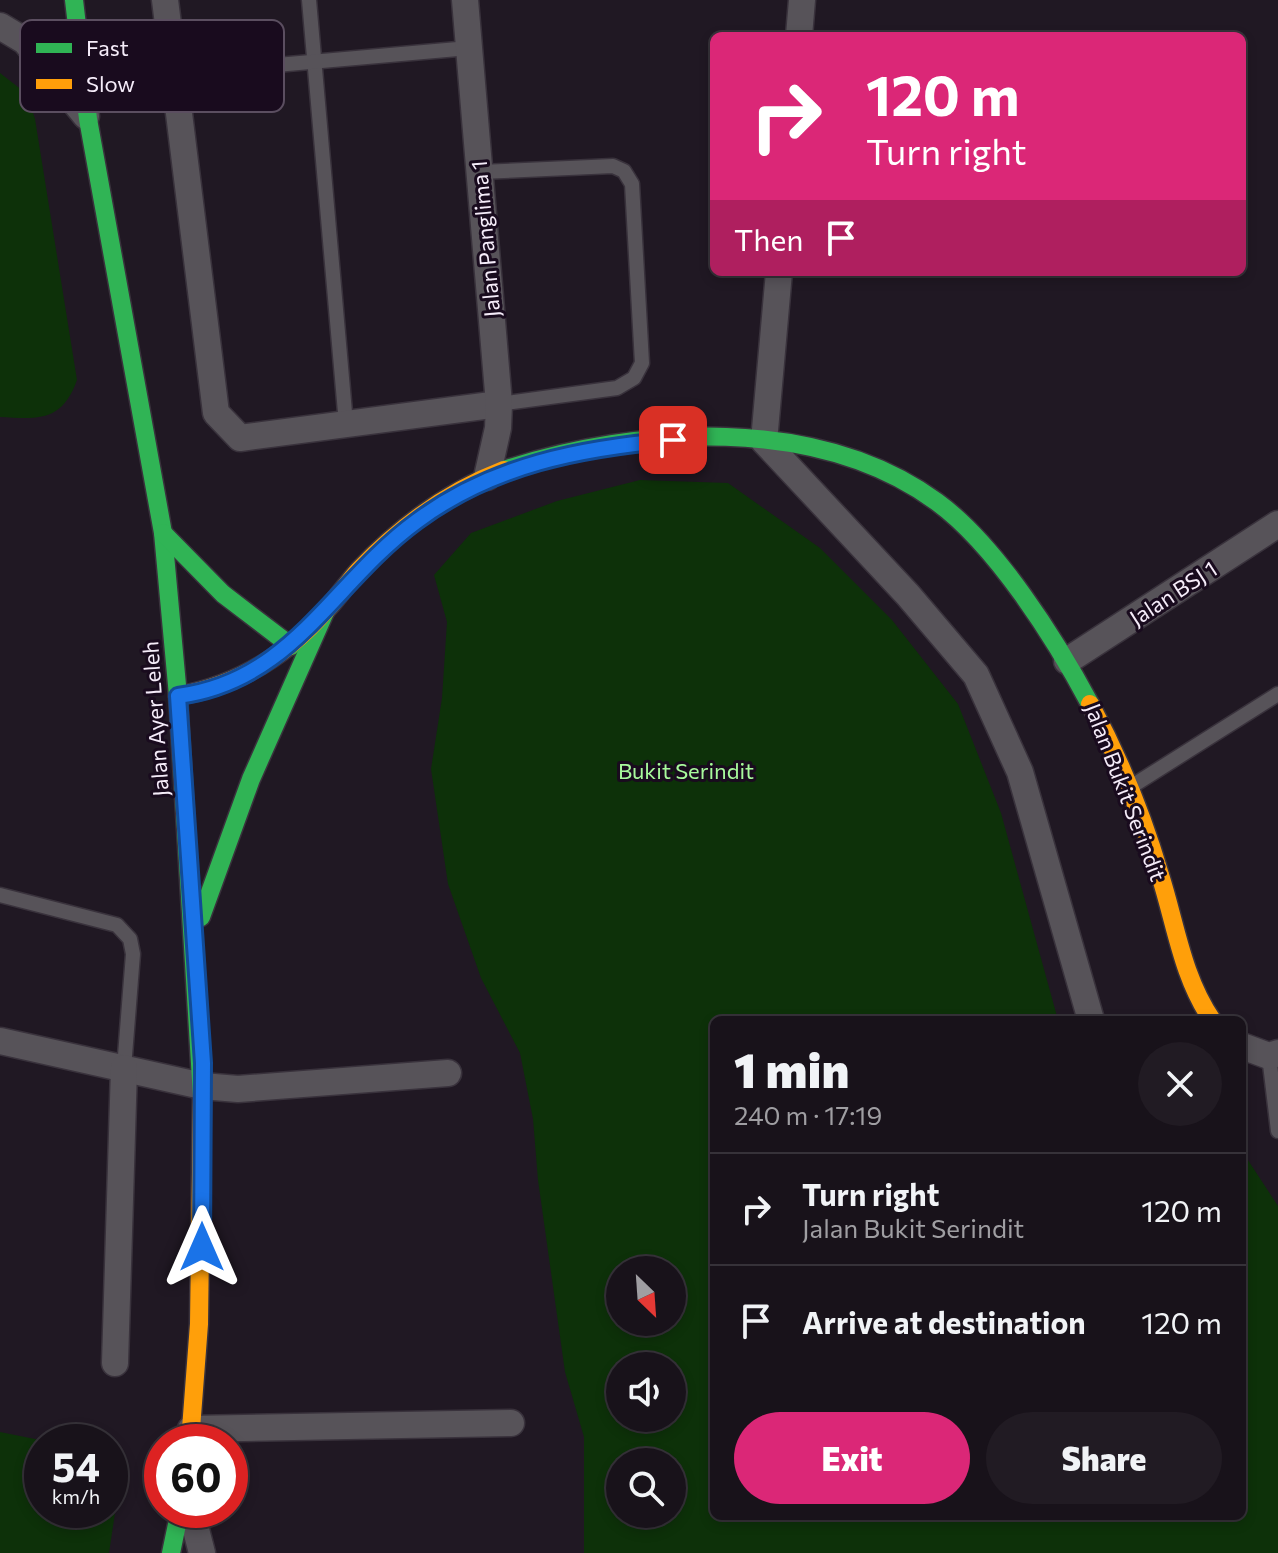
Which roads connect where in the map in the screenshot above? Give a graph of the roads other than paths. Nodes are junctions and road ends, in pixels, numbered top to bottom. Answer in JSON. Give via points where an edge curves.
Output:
{"nodes":[{"id":1,"x":74,"y":0,"type":"edge"},
{"id":2,"x":165,"y":0,"type":"edge"},
{"id":3,"x":309,"y":0,"type":"edge"},
{"id":4,"x":465,"y":0,"type":"edge"},
{"id":5,"x":802,"y":0,"type":"edge"},
{"id":6,"x":76,"y":20,"type":"edge"},
{"id":7,"x":168,"y":20,"type":"edge"},
{"id":8,"x":0,"y":26,"type":"edge"},
{"id":9,"x":799,"y":32,"type":"edge"},
{"id":10,"x":20,"y":38,"type":"edge"},
{"id":11,"x":469,"y":48,"type":"junction"},
{"id":12,"x":315,"y":62,"type":"junction"},
{"id":13,"x":284,"y":65,"type":"edge"},
{"id":14,"x":82,"y":112,"type":"edge"},
{"id":15,"x":87,"y":112,"type":"edge"},
{"id":16,"x":180,"y":112,"type":"edge"},
{"id":17,"x":88,"y":119,"type":"junction"},
{"id":18,"x":480,"y":172,"type":"junction"},
{"id":19,"x":779,"y":276,"type":"edge"},
{"id":20,"x":499,"y":404,"type":"junction"},
{"id":21,"x":346,"y":424,"type":"junction"},
{"id":22,"x":764,"y":441,"type":"junction"},
{"id":23,"x":487,"y":477,"type":"junction"},
{"id":24,"x":1278,"y":524,"type":"edge"},
{"id":25,"x":163,"y":533,"type":"junction"},
{"id":26,"x":325,"y":612,"type":"junction"},
{"id":27,"x":291,"y":646,"type":"junction"},
{"id":28,"x":1067,"y":661,"type":"junction"},
{"id":29,"x":1278,"y":694,"type":"edge"},
{"id":30,"x":178,"y":696,"type":"junction"},
{"id":31,"x":1129,"y":788,"type":"junction"},
{"id":32,"x":0,"y":895,"type":"edge"},
{"id":33,"x":194,"y":937,"type":"junction"},
{"id":34,"x":1090,"y":1016,"type":"edge"},
{"id":35,"x":1210,"y":1016,"type":"edge"},
{"id":36,"x":0,"y":1041,"type":"edge"},
{"id":37,"x":1246,"y":1047,"type":"edge"},
{"id":38,"x":1273,"y":1054,"type":"edge"},
{"id":39,"x":124,"y":1068,"type":"junction"},
{"id":40,"x":448,"y":1073,"type":"dead end"},
{"id":41,"x":202,"y":1086,"type":"junction"},
{"id":42,"x":1278,"y":1131,"type":"edge"},
{"id":43,"x":115,"y":1363,"type":"dead end"},
{"id":44,"x":511,"y":1423,"type":"dead end"},
{"id":45,"x":191,"y":1424,"type":"edge"},
{"id":46,"x":248,"y":1433,"type":"edge"},
{"id":47,"x":176,"y":1528,"type":"edge"},
{"id":48,"x":196,"y":1528,"type":"edge"},
{"id":49,"x":171,"y":1553,"type":"edge"},
{"id":50,"x":202,"y":1553,"type":"edge"}],
"edges":[{"from":1,"to":6,"type":"main road","name":"Jalan Ayer Leleh"},
{"from":2,"to":7,"type":"street"},
{"from":3,"to":12,"type":"lane"},
{"from":4,"to":11,"type":"street","name":"Jalan Panglima 1"},
{"from":5,"to":9,"type":"street"},
{"from":8,"to":10,"type":"street"},
{"from":11,"to":12,"type":"lane"},
{"from":11,"to":18,"type":"street","name":"Jalan Panglima 1"},
{"from":12,"to":13,"type":"lane"},
{"from":12,"to":21,"type":"lane"},
{"from":14,"to":17,"type":"street"},
{"from":15,"to":17,"type":"main road","name":"Jalan Ayer Leleh"},
{"from":16,"to":21,"type":"street","via":[[216,413],[240,438]]},
{"from":17,"to":25,"type":"main road","name":"Jalan Ayer Leleh"},
{"from":18,"to":20,"type":"street","name":"Jalan Panglima 1"},
{"from":18,"to":20,"type":"lane","via":[[613,166],[632,184],[642,363],[634,378],[617,388]]},
{"from":19,"to":22,"type":"street"},
{"from":20,"to":21,"type":"street"},
{"from":20,"to":23,"type":"street","name":"Jalan Panglima 1"},
{"from":22,"to":23,"type":"main road","name":"Jalan Bukit Serindit","via":[[697,438],[626,444]]},
{"from":22,"to":28,"type":"main road","name":"Jalan Bukit Serindit","via":[[829,449],[884,470],[936,500],[1008,579]]},
{"from":22,"to":34,"type":"street","via":[[976,675],[1020,772]]},
{"from":23,"to":26,"type":"main road","name":"Jalan Bukit Serindit","via":[[388,543]]},
{"from":24,"to":28,"type":"street","name":"Jalan BSJ 1"},
{"from":25,"to":27,"type":"main road","via":[[211,587]]},
{"from":25,"to":30,"type":"main road","name":"Jalan Ayer Leleh"},
{"from":26,"to":27,"type":"main road","name":"Jalan Bukit Serindit"},
{"from":26,"to":33,"type":"main road","via":[[251,779]]},
{"from":27,"to":30,"type":"main road","name":"Jalan Bukit Serindit","via":[[253,673],[213,691]]},
{"from":28,"to":31,"type":"main road","name":"Jalan Bukit Serindit","via":[[1092,702]]},
{"from":29,"to":31,"type":"lane"},
{"from":30,"to":33,"type":"main road","name":"Jalan Ayer Leleh"},
{"from":31,"to":35,"type":"main road","name":"Jalan Bukit Serindit","via":[[1163,882],[1186,976]]},
{"from":32,"to":39,"type":"lane","via":[[117,925],[130,939]]},
{"from":33,"to":41,"type":"main road","name":"Jalan Ayer Leleh"},
{"from":36,"to":39,"type":"street"},
{"from":37,"to":38,"type":"street"},
{"from":38,"to":42,"type":"lane"},
{"from":39,"to":41,"type":"street"},
{"from":39,"to":43,"type":"street"},
{"from":40,"to":41,"type":"street","via":[[238,1089]]},
{"from":41,"to":45,"type":"main road","name":"Jalan Ayer Leleh","via":[[200,1293]]},
{"from":44,"to":46,"type":"street"},
{"from":47,"to":49,"type":"main road"},
{"from":48,"to":50,"type":"street"}]}
